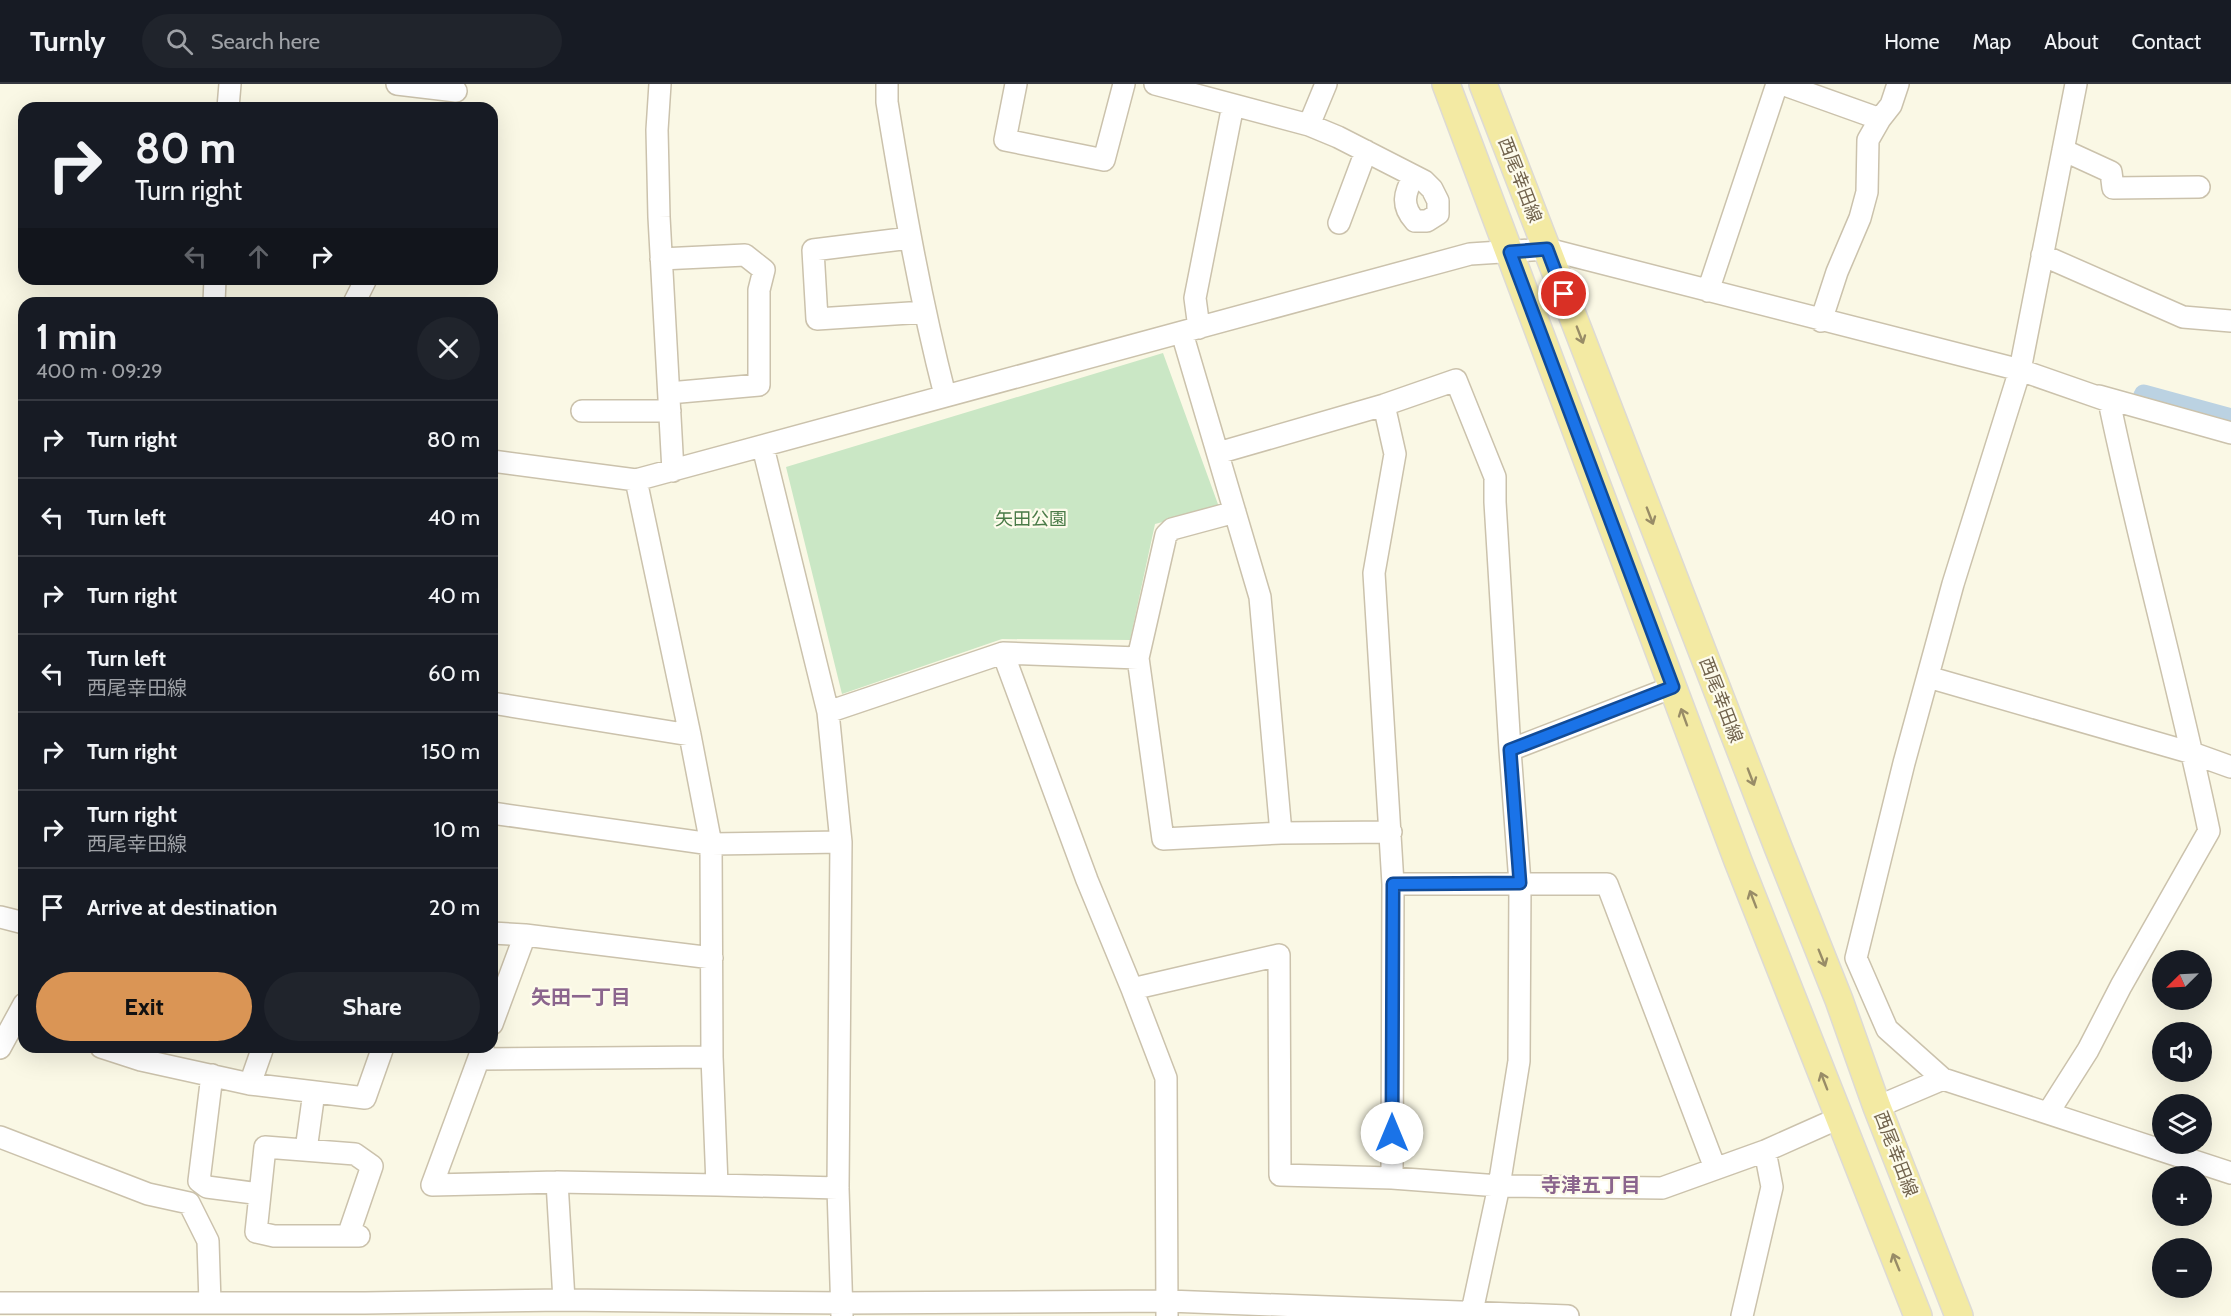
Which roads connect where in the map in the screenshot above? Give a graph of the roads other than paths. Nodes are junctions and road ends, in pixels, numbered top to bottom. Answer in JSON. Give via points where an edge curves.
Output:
{"nodes":[{"id":1,"x":230,"y":84,"type":"edge"},
{"id":2,"x":397,"y":84,"type":"edge"},
{"id":3,"x":660,"y":84,"type":"edge"},
{"id":4,"x":887,"y":84,"type":"edge"},
{"id":5,"x":1016,"y":84,"type":"edge"},
{"id":6,"x":1124,"y":84,"type":"edge"},
{"id":7,"x":1155,"y":84,"type":"edge"},
{"id":8,"x":1326,"y":84,"type":"edge"},
{"id":9,"x":1446,"y":84,"type":"edge"},
{"id":10,"x":1484,"y":84,"type":"edge"},
{"id":11,"x":1777,"y":84,"type":"edge"},
{"id":12,"x":1782,"y":84,"type":"edge"},
{"id":13,"x":1898,"y":84,"type":"edge"},
{"id":14,"x":2076,"y":84,"type":"edge"},
{"id":15,"x":1186,"y":88,"type":"edge"},
{"id":16,"x":454,"y":94,"type":"edge"},
{"id":17,"x":228,"y":102,"type":"edge"},
{"id":18,"x":1233,"y":105,"type":"junction"},
{"id":19,"x":1880,"y":119,"type":"junction"},
{"id":20,"x":1309,"y":125,"type":"junction"},
{"id":21,"x":2063,"y":150,"type":"junction"},
{"id":22,"x":1366,"y":151,"type":"junction"},
{"id":23,"x":1414,"y":176,"type":"dead end"},
{"id":24,"x":2199,"y":187,"type":"dead end"},
{"id":25,"x":1339,"y":223,"type":"dead end"},
{"id":26,"x":910,"y":238,"type":"junction"},
{"id":27,"x":1547,"y":249,"type":"junction"},
{"id":28,"x":1510,"y":252,"type":"junction"},
{"id":29,"x":2042,"y":255,"type":"junction"},
{"id":30,"x":662,"y":259,"type":"junction"},
{"id":31,"x":1708,"y":291,"type":"junction"},
{"id":32,"x":925,"y":312,"type":"junction"},
{"id":33,"x":1821,"y":321,"type":"junction"},
{"id":34,"x":2231,"y":321,"type":"edge"},
{"id":35,"x":1190,"y":330,"type":"junction"},
{"id":36,"x":2020,"y":370,"type":"junction"},
{"id":37,"x":2079,"y":391,"type":"junction"},
{"id":38,"x":945,"y":395,"type":"junction"},
{"id":39,"x":669,"y":402,"type":"junction"},
{"id":40,"x":1384,"y":405,"type":"junction"},
{"id":41,"x":582,"y":411,"type":"dead end"},
{"id":42,"x":2231,"y":433,"type":"edge"},
{"id":43,"x":763,"y":447,"type":"junction"},
{"id":44,"x":1218,"y":453,"type":"junction"},
{"id":45,"x":498,"y":462,"type":"edge"},
{"id":46,"x":673,"y":471,"type":"junction"},
{"id":47,"x":636,"y":480,"type":"junction"},
{"id":48,"x":1235,"y":512,"type":"junction"},
{"id":49,"x":1003,"y":653,"type":"junction"},
{"id":50,"x":1138,"y":658,"type":"junction"},
{"id":51,"x":1928,"y":677,"type":"junction"},
{"id":52,"x":1673,"y":687,"type":"junction"},
{"id":53,"x":498,"y":704,"type":"edge"},
{"id":54,"x":828,"y":712,"type":"junction"},
{"id":55,"x":690,"y":735,"type":"junction"},
{"id":56,"x":1510,"y":750,"type":"junction"},
{"id":57,"x":2192,"y":753,"type":"junction"},
{"id":58,"x":2231,"y":767,"type":"edge"},
{"id":59,"x":498,"y":814,"type":"edge"},
{"id":60,"x":1392,"y":832,"type":"junction"},
{"id":61,"x":1281,"y":833,"type":"junction"},
{"id":62,"x":841,"y":842,"type":"junction"},
{"id":63,"x":711,"y":844,"type":"junction"},
{"id":64,"x":1520,"y":883,"type":"junction"},
{"id":65,"x":1393,"y":884,"type":"junction"},
{"id":66,"x":0,"y":917,"type":"edge"},
{"id":67,"x":18,"y":922,"type":"edge"},
{"id":68,"x":498,"y":933,"type":"edge"},
{"id":69,"x":525,"y":935,"type":"junction"},
{"id":70,"x":712,"y":958,"type":"junction"},
{"id":71,"x":1132,"y":989,"type":"junction"},
{"id":72,"x":498,"y":1008,"type":"edge"},
{"id":73,"x":18,"y":1021,"type":"edge"},
{"id":74,"x":0,"y":1048,"type":"edge"},
{"id":75,"x":261,"y":1053,"type":"edge"},
{"id":76,"x":381,"y":1053,"type":"edge"},
{"id":77,"x":481,"y":1053,"type":"edge"},
{"id":78,"x":151,"y":1054,"type":"edge"},
{"id":79,"x":712,"y":1057,"type":"junction"},
{"id":80,"x":212,"y":1075,"type":"junction"},
{"id":81,"x":1943,"y":1079,"type":"junction"},
{"id":82,"x":250,"y":1084,"type":"junction"},
{"id":83,"x":314,"y":1092,"type":"junction"},
{"id":84,"x":1877,"y":1107,"type":"junction"},
{"id":85,"x":2048,"y":1113,"type":"junction"},
{"id":86,"x":1839,"y":1118,"type":"junction"},
{"id":87,"x":0,"y":1137,"type":"edge"},
{"id":88,"x":306,"y":1150,"type":"junction"},
{"id":89,"x":1765,"y":1151,"type":"junction"},
{"id":90,"x":1715,"y":1168,"type":"junction"},
{"id":91,"x":2231,"y":1173,"type":"edge"},
{"id":92,"x":1392,"y":1178,"type":"junction"},
{"id":93,"x":557,"y":1182,"type":"junction"},
{"id":94,"x":717,"y":1185,"type":"junction"},
{"id":95,"x":1500,"y":1186,"type":"junction"},
{"id":96,"x":838,"y":1188,"type":"junction"},
{"id":97,"x":260,"y":1194,"type":"junction"},
{"id":98,"x":564,"y":1300,"type":"junction"},
{"id":99,"x":0,"y":1303,"type":"edge"},
{"id":100,"x":210,"y":1303,"type":"junction"},
{"id":101,"x":1167,"y":1308,"type":"edge"},
{"id":102,"x":90,"y":1309,"type":"edge"},
{"id":103,"x":843,"y":1309,"type":"edge"},
{"id":104,"x":367,"y":1310,"type":"edge"},
{"id":105,"x":1471,"y":1313,"type":"edge"},
{"id":106,"x":1568,"y":1316,"type":"edge"},
{"id":107,"x":1742,"y":1316,"type":"edge"},
{"id":108,"x":1918,"y":1316,"type":"edge"},
{"id":109,"x":1959,"y":1316,"type":"edge"}],
"edges":[{"from":1,"to":17,"type":"street"},
{"from":2,"to":16,"type":"street"},
{"from":3,"to":30,"type":"street","via":[[657,130]]},
{"from":4,"to":26,"type":"street"},
{"from":5,"to":6,"type":"street","via":[[1005,140],[1104,160]]},
{"from":7,"to":15,"type":"street"},
{"from":8,"to":20,"type":"street"},
{"from":9,"to":28,"type":"main road","name":"西尾幸田線"},
{"from":10,"to":27,"type":"main road","name":"西尾幸田線"},
{"from":11,"to":31,"type":"street"},
{"from":12,"to":19,"type":"street"},
{"from":13,"to":19,"type":"street","via":[[1892,105]]},
{"from":14,"to":21,"type":"street"},
{"from":15,"to":18,"type":"street"},
{"from":18,"to":20,"type":"street"},
{"from":18,"to":35,"type":"street"},
{"from":19,"to":33,"type":"street","via":[[1868,140],[1867,192],[1860,218]]},
{"from":20,"to":22,"type":"street"},
{"from":21,"to":24,"type":"street","via":[[2110,172],[2113,188]]},
{"from":21,"to":29,"type":"street"},
{"from":22,"to":23,"type":"street"},
{"from":22,"to":25,"type":"street"},
{"from":26,"to":32,"type":"street"},
{"from":26,"to":32,"type":"street","via":[[813,250],[817,319]]},
{"from":27,"to":28,"type":"street"},
{"from":27,"to":31,"type":"street"},
{"from":27,"to":84,"type":"main road","name":"西尾幸田線","one_way":true},
{"from":28,"to":35,"type":"street","via":[[1470,254]]},
{"from":28,"to":52,"type":"main road","name":"西尾幸田線"},
{"from":29,"to":34,"type":"street","via":[[2183,317]]},
{"from":29,"to":36,"type":"street"},
{"from":30,"to":39,"type":"street"},
{"from":30,"to":39,"type":"street","via":[[745,255],[764,270],[759,290],[759,385]]},
{"from":31,"to":33,"type":"street"},
{"from":32,"to":38,"type":"street"},
{"from":33,"to":36,"type":"street"},
{"from":35,"to":38,"type":"street"},
{"from":35,"to":44,"type":"street"},
{"from":36,"to":37,"type":"street"},
{"from":36,"to":51,"type":"street"},
{"from":37,"to":42,"type":"street"},
{"from":37,"to":57,"type":"street","via":[[2109,401]]},
{"from":38,"to":43,"type":"street"},
{"from":39,"to":41,"type":"street"},
{"from":39,"to":46,"type":"street"},
{"from":40,"to":44,"type":"street"},
{"from":40,"to":56,"type":"street","via":[[1456,380],[1495,477]]},
{"from":40,"to":60,"type":"street","via":[[1395,454],[1374,573]]},
{"from":43,"to":46,"type":"street"},
{"from":43,"to":54,"type":"street"},
{"from":44,"to":48,"type":"street"},
{"from":45,"to":47,"type":"street"},
{"from":46,"to":47,"type":"street"},
{"from":47,"to":55,"type":"street"},
{"from":48,"to":50,"type":"street","via":[[1172,529],[1166,535]]},
{"from":48,"to":61,"type":"street","via":[[1260,597]]},
{"from":49,"to":50,"type":"street"},
{"from":49,"to":54,"type":"street"},
{"from":49,"to":71,"type":"street"},
{"from":50,"to":61,"type":"street","via":[[1163,839]]},
{"from":51,"to":57,"type":"street"},
{"from":51,"to":81,"type":"street","via":[[1856,958],[1887,1029]]},
{"from":52,"to":56,"type":"street"},
{"from":86,"to":52,"type":"main road","name":"西尾幸田線","one_way":true},
{"from":53,"to":55,"type":"street"},
{"from":54,"to":62,"type":"street"},
{"from":55,"to":63,"type":"street"},
{"from":56,"to":64,"type":"street"},
{"from":57,"to":58,"type":"street"},
{"from":57,"to":85,"type":"street","via":[[2209,831],[2088,1050]]},
{"from":59,"to":63,"type":"street"},
{"from":60,"to":61,"type":"street"},
{"from":60,"to":65,"type":"street"},
{"from":62,"to":63,"type":"street"},
{"from":62,"to":96,"type":"street"},
{"from":63,"to":70,"type":"street"},
{"from":64,"to":65,"type":"street"},
{"from":64,"to":90,"type":"street","via":[[1607,884]]},
{"from":64,"to":95,"type":"street","via":[[1519,1061]]},
{"from":65,"to":92,"type":"street"},
{"from":66,"to":67,"type":"street"},
{"from":68,"to":69,"type":"street"},
{"from":69,"to":70,"type":"street"},
{"from":69,"to":72,"type":"street"},
{"from":70,"to":79,"type":"street"},
{"from":71,"to":92,"type":"street","via":[[1279,955],[1280,1175]]},
{"from":71,"to":101,"type":"street","via":[[1166,1078]]},
{"from":73,"to":74,"type":"street"},
{"from":75,"to":82,"type":"street"},
{"from":76,"to":83,"type":"street","via":[[365,1098]]},
{"from":77,"to":79,"type":"street"},
{"from":77,"to":93,"type":"street","via":[[432,1185]]},
{"from":78,"to":80,"type":"street"},
{"from":79,"to":94,"type":"street"},
{"from":80,"to":82,"type":"street"},
{"from":80,"to":97,"type":"street","via":[[199,1181],[207,1187]]},
{"from":81,"to":84,"type":"street"},
{"from":81,"to":85,"type":"street"},
{"from":82,"to":83,"type":"street"},
{"from":83,"to":88,"type":"street"},
{"from":84,"to":109,"type":"main road","name":"西尾幸田線"},
{"from":85,"to":91,"type":"street"},
{"from":86,"to":89,"type":"street"},
{"from":108,"to":86,"type":"main road","name":"西尾幸田線","one_way":true},
{"from":87,"to":100,"type":"street","via":[[148,1194],[189,1203],[208,1241]]},
{"from":88,"to":97,"type":"street","via":[[265,1147]]},
{"from":88,"to":97,"type":"street","via":[[355,1154],[372,1166],[353,1236],[274,1236],[256,1232]]},
{"from":89,"to":90,"type":"street"},
{"from":89,"to":107,"type":"street","via":[[1772,1187]]},
{"from":90,"to":95,"type":"street","via":[[1662,1188]]},
{"from":92,"to":95,"type":"street"},
{"from":93,"to":94,"type":"street"},
{"from":93,"to":98,"type":"street"},
{"from":94,"to":96,"type":"street"},
{"from":95,"to":105,"type":"street"},
{"from":96,"to":103,"type":"street"},
{"from":98,"to":103,"type":"street"},
{"from":98,"to":104,"type":"street"},
{"from":99,"to":102,"type":"street"},
{"from":100,"to":102,"type":"street"},
{"from":100,"to":104,"type":"street"},
{"from":101,"to":103,"type":"street"},
{"from":101,"to":105,"type":"street"},
{"from":105,"to":106,"type":"street"}]}
